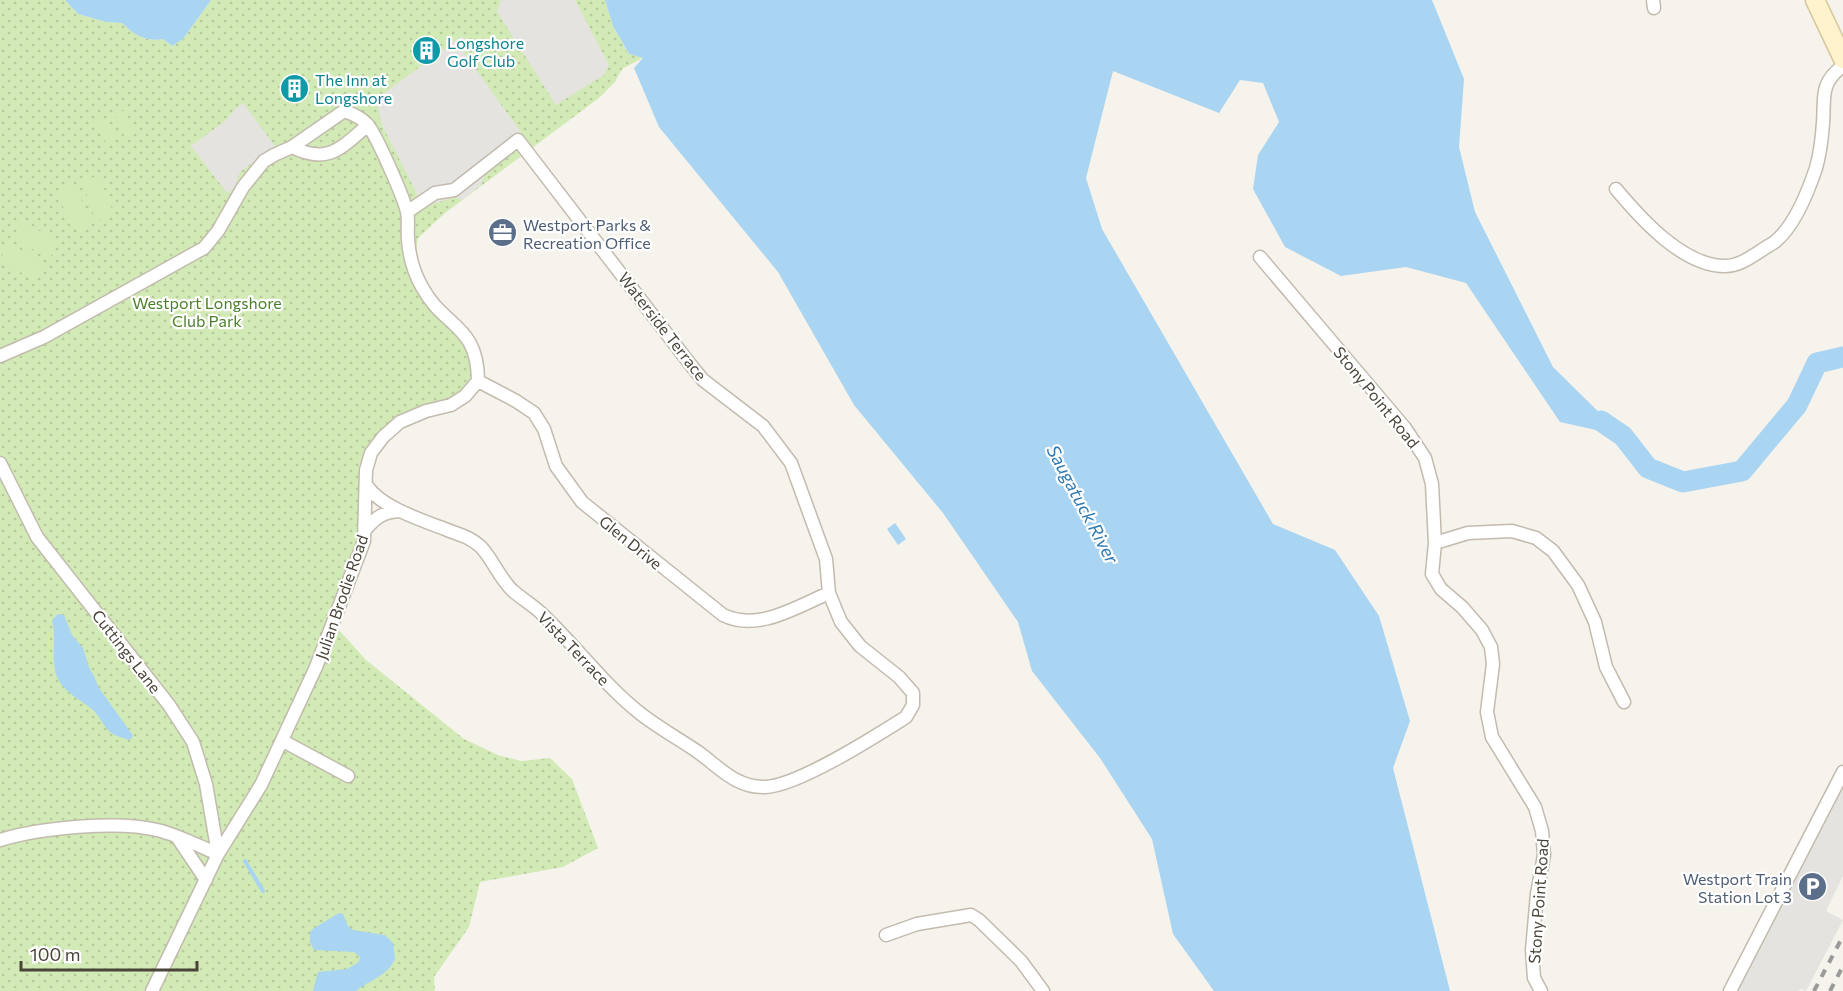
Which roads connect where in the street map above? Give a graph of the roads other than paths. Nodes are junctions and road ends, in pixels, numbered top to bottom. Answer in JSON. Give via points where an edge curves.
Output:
{"nodes":[{"id":1,"x":1815,"y":0,"type":"edge"},
{"id":2,"x":1843,"y":58,"type":"edge"},
{"id":3,"x":1843,"y":66,"type":"edge"},
{"id":4,"x":368,"y":125,"type":"junction"},
{"id":5,"x":292,"y":147,"type":"junction"},
{"id":6,"x":1616,"y":189,"type":"dead end"},
{"id":7,"x":407,"y":212,"type":"junction"},
{"id":8,"x":1260,"y":257,"type":"dead end"},
{"id":9,"x":0,"y":356,"type":"edge"},
{"id":10,"x":478,"y":381,"type":"junction"},
{"id":11,"x":0,"y":463,"type":"edge"},
{"id":12,"x":367,"y":486,"type":"junction"},
{"id":13,"x":402,"y":511,"type":"junction"},
{"id":14,"x":365,"y":530,"type":"junction"},
{"id":15,"x":1435,"y":543,"type":"junction"},
{"id":16,"x":829,"y":593,"type":"junction"},
{"id":17,"x":1624,"y":702,"type":"dead end"},
{"id":18,"x":283,"y":741,"type":"junction"},
{"id":19,"x":1843,"y":772,"type":"edge"},
{"id":20,"x":348,"y":776,"type":"dead end"},
{"id":21,"x":751,"y":786,"type":"joint"},
{"id":22,"x":177,"y":837,"type":"junction"},
{"id":23,"x":0,"y":840,"type":"edge"},
{"id":24,"x":218,"y":854,"type":"junction"},
{"id":25,"x":206,"y":880,"type":"junction"},
{"id":26,"x":886,"y":935,"type":"dead end"},
{"id":27,"x":152,"y":991,"type":"edge"},
{"id":28,"x":1043,"y":991,"type":"edge"},
{"id":29,"x":1541,"y":991,"type":"edge"},
{"id":30,"x":1730,"y":991,"type":"edge"}],
"edges":[{"from":1,"to":2,"type":"main road"},
{"from":3,"to":6,"type":"street","via":[[1825,90],[1817,166],[1804,198],[1778,240],[1754,256],[1726,266],[1693,257],[1669,243]]},
{"from":4,"to":5,"type":"street","via":[[325,156]]},
{"from":4,"to":5,"type":"street","via":[[344,111]]},
{"from":4,"to":7,"type":"street"},
{"from":5,"to":9,"type":"street","via":[[274,155],[255,171],[219,231],[204,248],[44,337]]},
{"from":7,"to":10,"type":"street","via":[[414,270],[434,304],[472,344]]},
{"from":7,"to":16,"type":"street","name":"Waterside Terrace","via":[[435,193],[454,190],[518,140],[703,380],[763,426],[791,463],[826,559]]},
{"from":8,"to":15,"type":"street","name":"Stony Point Road","via":[[1405,428],[1425,458],[1432,484]]},
{"from":10,"to":12,"type":"street","name":"Julian Brodie Road","via":[[451,405],[400,422],[383,437],[371,453]]},
{"from":10,"to":16,"type":"street","name":"Glen Drive","via":[[534,413],[544,429],[556,466],[582,502],[723,615],[735,621],[759,621]]},
{"from":11,"to":24,"type":"street","name":"Cuttings Lane","via":[[37,537],[170,705],[193,742],[206,784]]},
{"from":12,"to":13,"type":"street","name":"Vista Terrace","via":[[384,504]]},
{"from":12,"to":14,"type":"street","name":"Julian Brodie Road"},
{"from":13,"to":14,"type":"street","via":[[376,517]]},
{"from":13,"to":21,"type":"street","name":"Vista Terrace","via":[[468,536],[513,590],[541,612],[641,713],[730,778]]},
{"from":14,"to":18,"type":"street","name":"Julian Brodie Road","via":[[316,667]]},
{"from":15,"to":17,"type":"street","via":[[1468,534],[1512,531],[1536,538],[1553,551],[1578,585],[1595,622],[1606,667]]},
{"from":15,"to":29,"type":"street","name":"Stony Point Road","via":[[1432,574],[1441,589],[1482,630],[1491,647],[1493,664],[1487,712],[1492,737],[1535,807],[1542,831],[1544,855],[1532,950],[1534,978]]},
{"from":16,"to":21,"type":"street","name":"Waterside Terrace","via":[[841,622],[861,646],[900,677],[913,693],[913,705],[906,717],[809,773],[774,786]]},
{"from":18,"to":20,"type":"street"},
{"from":18,"to":24,"type":"street","name":"Julian Brodie Road"},
{"from":19,"to":30,"type":"street"},
{"from":22,"to":23,"type":"street","via":[[157,830],[92,827]]},
{"from":22,"to":24,"type":"street"},
{"from":22,"to":25,"type":"street"},
{"from":24,"to":25,"type":"street","name":"Julian Brodie Road"},
{"from":25,"to":27,"type":"street","name":"Julian Brodie Road"},
{"from":26,"to":28,"type":"street","via":[[917,924],[971,915],[1021,961]]}]}
